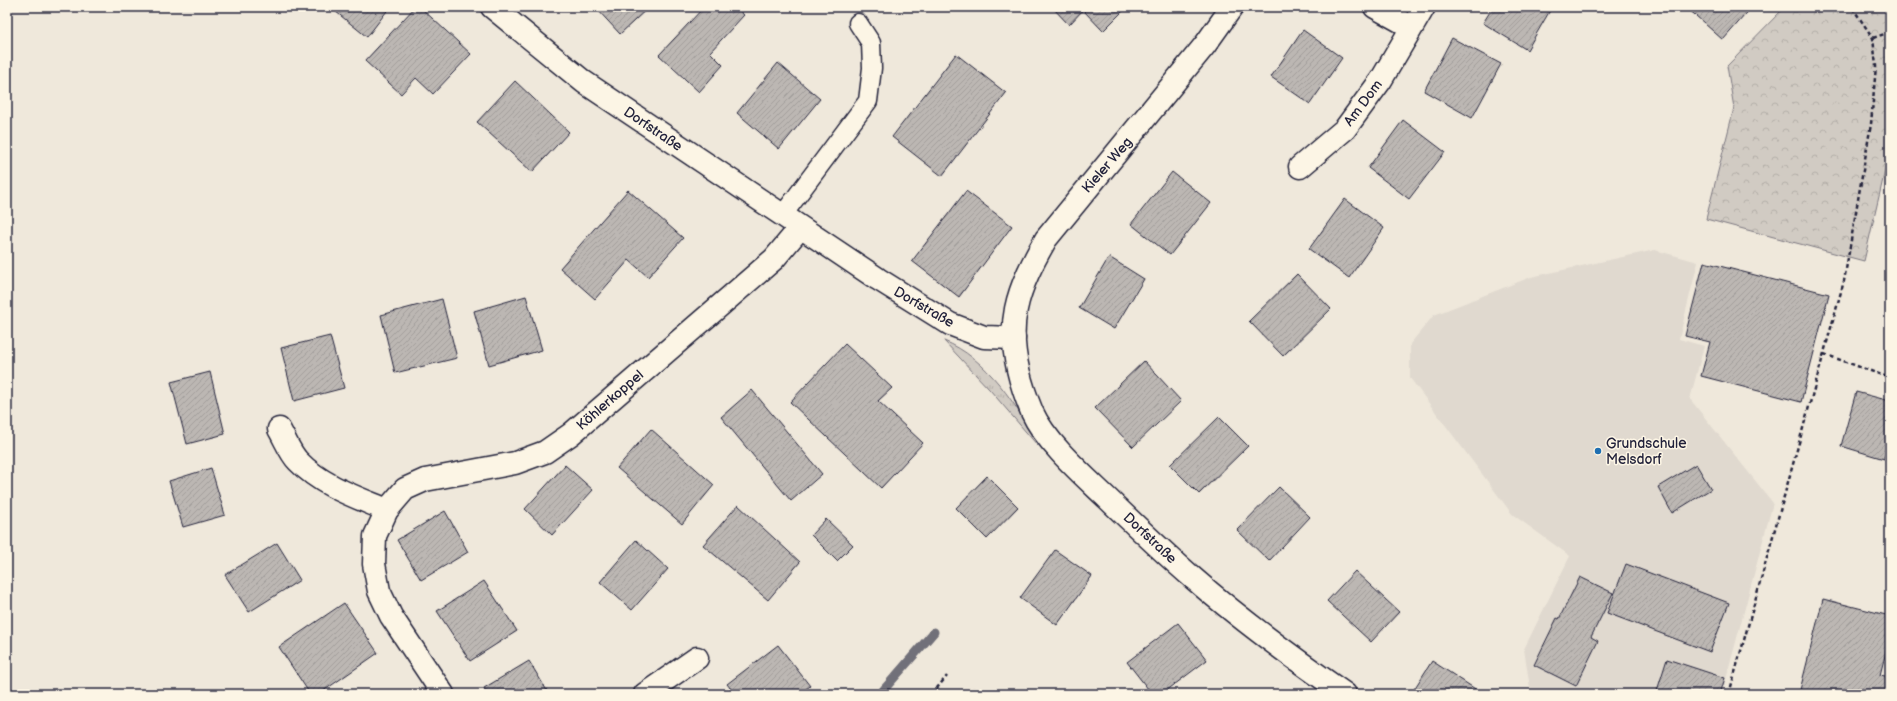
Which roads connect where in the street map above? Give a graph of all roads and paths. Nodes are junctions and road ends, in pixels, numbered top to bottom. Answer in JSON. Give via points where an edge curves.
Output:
{"nodes":[{"id":1,"x":492,"y":7,"type":"edge"},
{"id":2,"x":1232,"y":7,"type":"edge"},
{"id":3,"x":1375,"y":7,"type":"edge"},
{"id":4,"x":1424,"y":7,"type":"edge"},
{"id":5,"x":1852,"y":7,"type":"edge"},
{"id":6,"x":858,"y":23,"type":"dead end"},
{"id":7,"x":1411,"y":27,"type":"junction"},
{"id":8,"x":1890,"y":32,"type":"edge"},
{"id":9,"x":1873,"y":38,"type":"junction"},
{"id":10,"x":1300,"y":167,"type":"dead end"},
{"id":11,"x":782,"y":216,"type":"junction"},
{"id":12,"x":800,"y":228,"type":"junction"},
{"id":13,"x":1014,"y":338,"type":"junction"},
{"id":14,"x":1824,"y":354,"type":"junction"},
{"id":15,"x":1890,"y":378,"type":"edge"},
{"id":16,"x":279,"y":429,"type":"dead end"},
{"id":17,"x":387,"y":510,"type":"junction"},
{"id":18,"x":697,"y":658,"type":"dead end"},
{"id":19,"x":947,"y":676,"type":"dead end"},
{"id":20,"x":443,"y":694,"type":"edge"},
{"id":21,"x":645,"y":694,"type":"edge"},
{"id":22,"x":932,"y":694,"type":"edge"},
{"id":23,"x":1345,"y":694,"type":"edge"},
{"id":24,"x":1729,"y":694,"type":"edge"}],
"edges":[{"from":1,"to":11,"type":"street","name":"Dorfstraße","via":[[584,82]]},
{"from":2,"to":13,"type":"street","name":"Kieler Weg","via":[[1205,45],[1046,239],[1032,263],[1018,301]]},
{"from":3,"to":7,"type":"street"},
{"from":4,"to":7,"type":"street","name":"Am Dom"},
{"from":5,"to":9,"type":"path"},
{"from":6,"to":11,"type":"lane","via":[[871,43],[872,68],[868,101]]},
{"from":7,"to":10,"type":"street","name":"Am Dom","via":[[1381,80],[1345,129]]},
{"from":8,"to":9,"type":"path"},
{"from":9,"to":14,"type":"path","via":[[1876,66],[1871,124],[1844,281]]},
{"from":11,"to":12,"type":"street","name":"Dorfstraße"},
{"from":12,"to":13,"type":"street","name":"Dorfstraße","via":[[950,324],[984,337]]},
{"from":12,"to":17,"type":"street","name":"Köhlerkoppel","via":[[774,259],[571,434],[545,452],[515,463],[425,480],[405,489]]},
{"from":13,"to":23,"type":"street","name":"Dorfstraße","via":[[1021,379],[1033,414],[1064,456],[1193,578],[1306,667]]},
{"from":14,"to":15,"type":"path"},
{"from":14,"to":24,"type":"path"},
{"from":16,"to":17,"type":"street","via":[[297,460],[317,477],[335,488]]},
{"from":17,"to":20,"type":"street","name":"Köhlerkoppel","via":[[375,536],[374,564],[379,591],[391,616]]},
{"from":18,"to":21,"type":"street"},
{"from":19,"to":22,"type":"path"}]}
